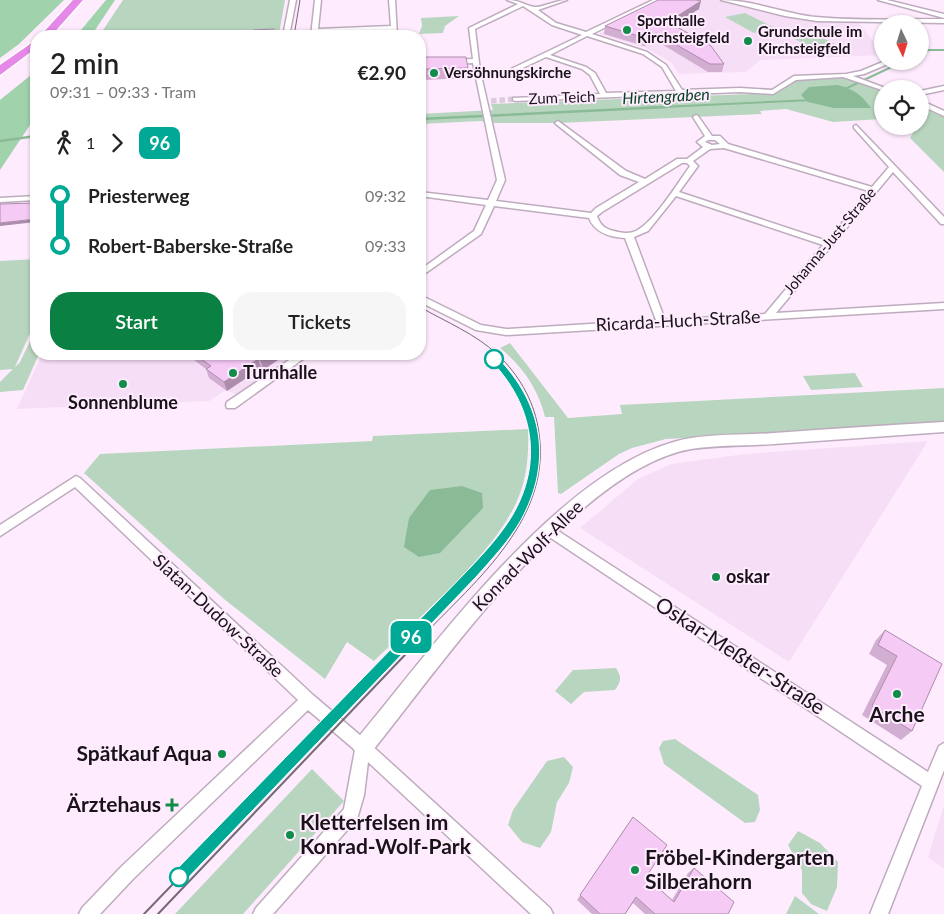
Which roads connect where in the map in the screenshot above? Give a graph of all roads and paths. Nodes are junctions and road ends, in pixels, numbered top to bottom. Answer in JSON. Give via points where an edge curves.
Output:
{"nodes":[{"id":1,"x":78,"y":0,"type":"edge"},
{"id":2,"x":293,"y":0,"type":"edge"},
{"id":3,"x":318,"y":0,"type":"edge"},
{"id":4,"x":392,"y":0,"type":"edge"},
{"id":5,"x":510,"y":0,"type":"edge"},
{"id":6,"x":564,"y":0,"type":"edge"},
{"id":7,"x":656,"y":0,"type":"edge"},
{"id":8,"x":724,"y":0,"type":"edge"},
{"id":9,"x":881,"y":0,"type":"edge"},
{"id":10,"x":899,"y":0,"type":"edge"},
{"id":11,"x":522,"y":4,"type":"junction"},
{"id":12,"x":534,"y":9,"type":"junction"},
{"id":13,"x":920,"y":10,"type":"junction"},
{"id":14,"x":944,"y":16,"type":"edge"},
{"id":15,"x":944,"y":21,"type":"edge"},
{"id":16,"x":394,"y":28,"type":"joint"},
{"id":17,"x":50,"y":30,"type":"edge"},
{"id":18,"x":287,"y":30,"type":"edge"},
{"id":19,"x":314,"y":30,"type":"edge"},
{"id":20,"x":367,"y":30,"type":"edge"},
{"id":21,"x":587,"y":34,"type":"junction"},
{"id":22,"x":30,"y":48,"type":"edge"},
{"id":23,"x":546,"y":55,"type":"junction"},
{"id":24,"x":476,"y":61,"type":"junction"},
{"id":25,"x":30,"y":62,"type":"edge"},
{"id":26,"x":426,"y":63,"type":"edge"},
{"id":27,"x":874,"y":68,"type":"edge"},
{"id":28,"x":0,"y":71,"type":"edge"},
{"id":29,"x":478,"y":73,"type":"junction"},
{"id":30,"x":843,"y":75,"type":"junction"},
{"id":31,"x":0,"y":84,"type":"edge"},
{"id":32,"x":874,"y":85,"type":"edge"},
{"id":33,"x":944,"y":88,"type":"edge"},
{"id":34,"x":929,"y":91,"type":"edge"},
{"id":35,"x":680,"y":92,"type":"junction"},
{"id":36,"x":604,"y":96,"type":"junction"},
{"id":37,"x":515,"y":100,"type":"tunnel mouth"},
{"id":38,"x":929,"y":106,"type":"edge"},
{"id":39,"x":944,"y":114,"type":"edge"},
{"id":40,"x":696,"y":117,"type":"dead end"},
{"id":41,"x":558,"y":123,"type":"dead end"},
{"id":42,"x":856,"y":127,"type":"dead end"},
{"id":43,"x":709,"y":137,"type":"junction"},
{"id":44,"x":723,"y":145,"type":"junction"},
{"id":45,"x":708,"y":147,"type":"junction"},
{"id":46,"x":689,"y":161,"type":"junction"},
{"id":47,"x":893,"y":167,"type":"junction"},
{"id":48,"x":643,"y":181,"type":"junction"},
{"id":49,"x":873,"y":190,"type":"junction"},
{"id":50,"x":673,"y":193,"type":"junction"},
{"id":51,"x":426,"y":195,"type":"edge"},
{"id":52,"x":30,"y":198,"type":"edge"},
{"id":53,"x":0,"y":200,"type":"edge"},
{"id":54,"x":492,"y":203,"type":"junction"},
{"id":55,"x":593,"y":216,"type":"junction"},
{"id":56,"x":944,"y":222,"type":"edge"},
{"id":57,"x":629,"y":236,"type":"junction"},
{"id":58,"x":828,"y":244,"type":"junction"},
{"id":59,"x":426,"y":270,"type":"edge"},
{"id":60,"x":426,"y":301,"type":"edge"},
{"id":61,"x":944,"y":306,"type":"edge"},
{"id":62,"x":768,"y":316,"type":"junction"},
{"id":63,"x":661,"y":322,"type":"junction"},
{"id":64,"x":296,"y":360,"type":"edge"},
{"id":65,"x":232,"y":405,"type":"dead end"},
{"id":66,"x":944,"y":427,"type":"edge"},
{"id":67,"x":549,"y":530,"type":"junction"},
{"id":68,"x":0,"y":531,"type":"edge"},
{"id":69,"x":308,"y":700,"type":"junction"},
{"id":70,"x":363,"y":747,"type":"junction"},
{"id":71,"x":944,"y":750,"type":"edge"},
{"id":72,"x":932,"y":783,"type":"junction"},
{"id":73,"x":88,"y":914,"type":"edge"},
{"id":74,"x":262,"y":914,"type":"edge"},
{"id":75,"x":544,"y":914,"type":"edge"},
{"id":76,"x":879,"y":914,"type":"edge"}],
"edges":[{"from":1,"to":17,"type":"highway"},
{"from":2,"to":18,"type":"street"},
{"from":3,"to":19,"type":"street"},
{"from":4,"to":16,"type":"street"},
{"from":5,"to":11,"type":"street"},
{"from":6,"to":12,"type":"street"},
{"from":7,"to":21,"type":"street"},
{"from":8,"to":15,"type":"street","via":[[798,17]]},
{"from":9,"to":13,"type":"street"},
{"from":10,"to":13,"type":"street"},
{"from":11,"to":12,"type":"street"},
{"from":11,"to":24,"type":"street","via":[[472,28]]},
{"from":12,"to":21,"type":"street","via":[[549,22]]},
{"from":13,"to":14,"type":"street"},
{"from":16,"to":20,"type":"street"},
{"from":21,"to":23,"type":"street"},
{"from":21,"to":35,"type":"street","via":[[650,56],[664,66]]},
{"from":22,"to":28,"type":"highway"},
{"from":23,"to":29,"type":"street","via":[[510,72]]},
{"from":23,"to":36,"type":"street","via":[[593,74]]},
{"from":24,"to":26,"type":"street"},
{"from":24,"to":29,"type":"street"},
{"from":25,"to":31,"type":"highway"},
{"from":27,"to":30,"type":"street","name":"Zum Teich"},
{"from":29,"to":54,"type":"street","via":[[487,101],[487,115],[501,177]]},
{"from":30,"to":32,"type":"street","name":"Zum Teich"},
{"from":30,"to":35,"type":"street","name":"Zum Teich","via":[[794,78],[773,92]]},
{"from":33,"to":34,"type":"street"},
{"from":35,"to":36,"type":"street","name":"Zum Teich"},
{"from":36,"to":37,"type":"street","name":"Zum Teich"},
{"from":38,"to":39,"type":"street"},
{"from":40,"to":43,"type":"street"},
{"from":41,"to":48,"type":"street","via":[[623,173]]},
{"from":42,"to":47,"type":"street"},
{"from":43,"to":44,"type":"street","via":[[720,139]]},
{"from":43,"to":45,"type":"street","via":[[701,141]]},
{"from":44,"to":45,"type":"street"},
{"from":44,"to":49,"type":"street"},
{"from":45,"to":46,"type":"street"},
{"from":46,"to":48,"type":"street","via":[[680,161]]},
{"from":46,"to":50,"type":"street","via":[[694,166]]},
{"from":47,"to":49,"type":"street","name":"Johanna-Just-Straße"},
{"from":47,"to":56,"type":"street"},
{"from":48,"to":55,"type":"street"},
{"from":49,"to":58,"type":"street","name":"Johanna-Just-Straße"},
{"from":50,"to":57,"type":"street","via":[[645,229]]},
{"from":50,"to":58,"type":"street"},
{"from":51,"to":54,"type":"street"},
{"from":52,"to":53,"type":"street"},
{"from":54,"to":55,"type":"street"},
{"from":54,"to":59,"type":"street","via":[[478,232]]},
{"from":55,"to":57,"type":"street","via":[[598,227]]},
{"from":57,"to":63,"type":"street"},
{"from":58,"to":62,"type":"street","name":"Johanna-Just-Straße"},
{"from":60,"to":63,"type":"street","name":"Ricarda-Huch-Straße","via":[[468,324],[492,331]]},
{"from":61,"to":62,"type":"street","name":"Ricarda-Huch-Straße"},
{"from":62,"to":63,"type":"street","name":"Ricarda-Huch-Straße"},
{"from":64,"to":65,"type":"street"},
{"from":66,"to":67,"type":"street","name":"Konrad-Wolf-Allee","via":[[674,446],[618,475]]},
{"from":67,"to":70,"type":"street","name":"Konrad-Wolf-Allee","via":[[469,616]]},
{"from":67,"to":72,"type":"street","name":"Oskar-Meßter-Straße"},
{"from":68,"to":69,"type":"street","name":"Slatan-Dudow-Straße","via":[[76,481]]},
{"from":69,"to":70,"type":"street","name":"Slatan-Dudow-Straße"},
{"from":69,"to":73,"type":"street"},
{"from":70,"to":74,"type":"street","via":[[351,813]]},
{"from":70,"to":75,"type":"street","name":"Slatan-Dudow-Straße"},
{"from":71,"to":72,"type":"street"},
{"from":72,"to":76,"type":"street"}]}
